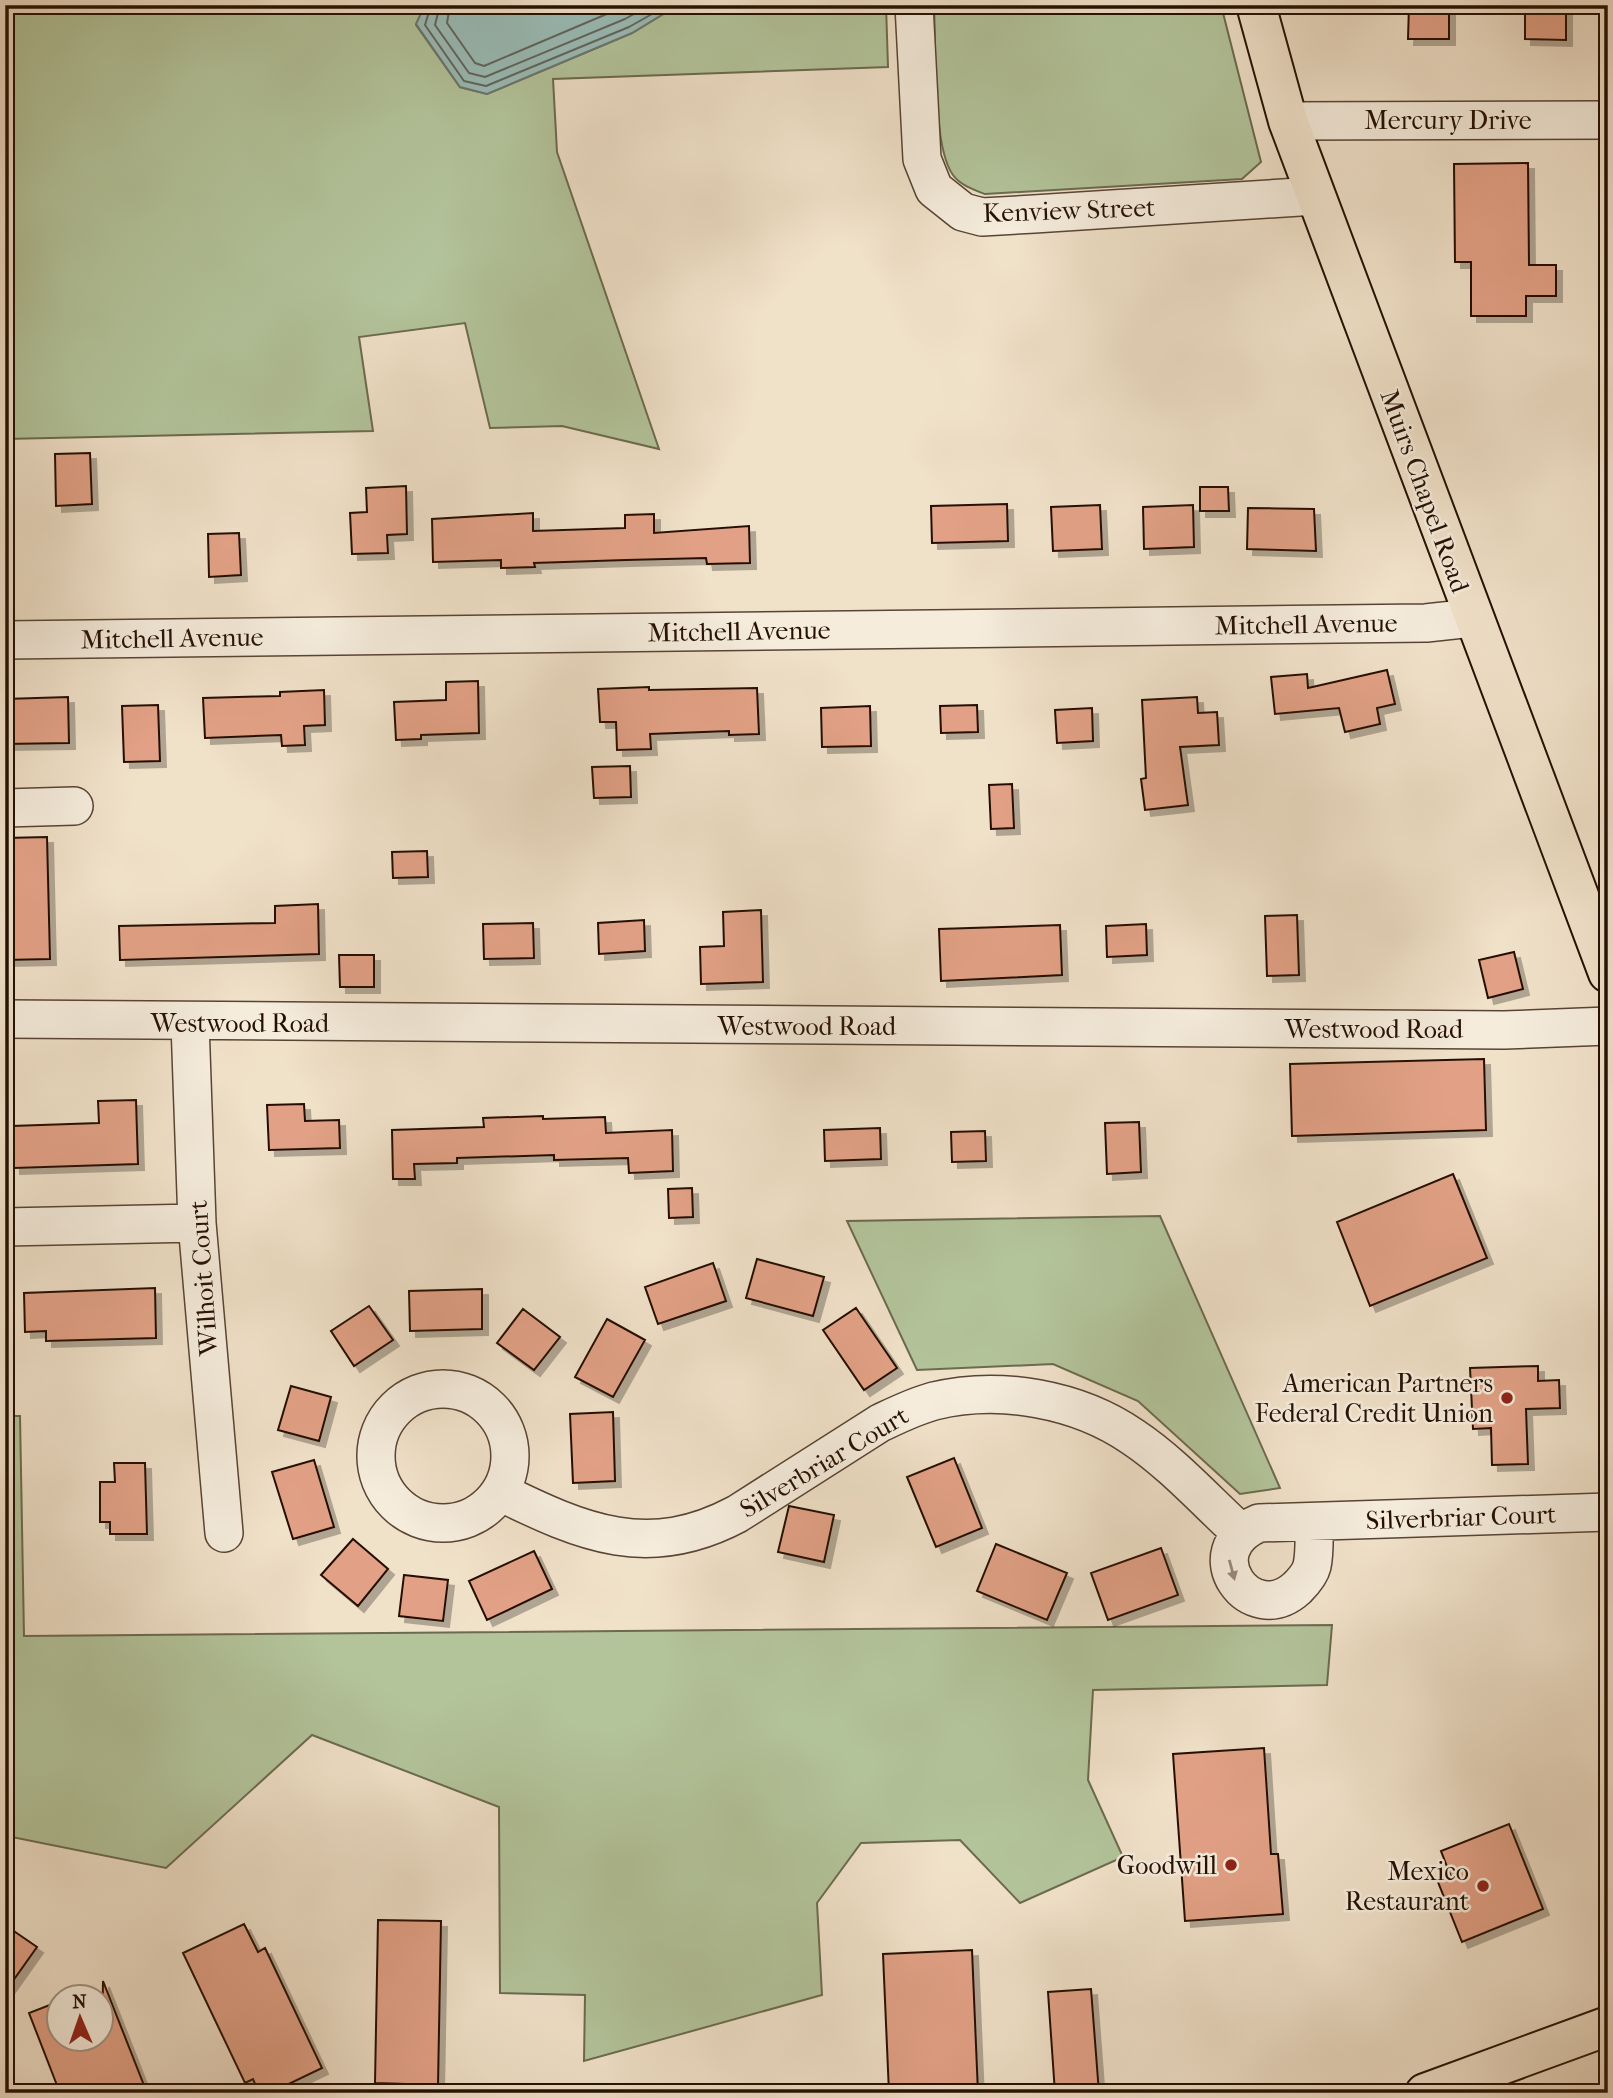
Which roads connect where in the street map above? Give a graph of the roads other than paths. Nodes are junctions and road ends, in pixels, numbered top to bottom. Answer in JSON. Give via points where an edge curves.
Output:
{"nodes":[{"id":1,"x":915,"y":5,"type":"edge"},
{"id":2,"x":1256,"y":5,"type":"edge"},
{"id":3,"x":1608,"y":120,"type":"edge"},
{"id":4,"x":1288,"y":121,"type":"junction"},
{"id":5,"x":1315,"y":196,"type":"junction"},
{"id":6,"x":1472,"y":618,"type":"junction"},
{"id":7,"x":5,"y":640,"type":"edge"},
{"id":8,"x":74,"y":806,"type":"dead end"},
{"id":9,"x":5,"y":808,"type":"edge"},
{"id":10,"x":1608,"y":973,"type":"edge"},
{"id":11,"x":5,"y":1019,"type":"edge"},
{"id":12,"x":190,"y":1023,"type":"junction"},
{"id":13,"x":1608,"y":1026,"type":"edge"},
{"id":14,"x":197,"y":1223,"type":"junction"},
{"id":15,"x":5,"y":1227,"type":"edge"},
{"id":16,"x":500,"y":1492,"type":"dead end"},
{"id":17,"x":1608,"y":1512,"type":"edge"},
{"id":18,"x":1314,"y":1523,"type":"junction"},
{"id":19,"x":225,"y":1533,"type":"dead end"},
{"id":20,"x":1241,"y":1533,"type":"junction"},
{"id":21,"x":1608,"y":2026,"type":"edge"},
{"id":22,"x":1425,"y":2093,"type":"edge"}],
"edges":[{"from":1,"to":5,"type":"street","name":"Kenview Street","via":[[922,159],[934,189],[964,212],[982,217]]},
{"from":2,"to":4,"type":"main road","name":"Muirs Chapel Road"},
{"from":3,"to":4,"type":"street","name":"Mercury Drive"},
{"from":4,"to":5,"type":"main road","name":"Muirs Chapel Road"},
{"from":5,"to":6,"type":"main road","name":"Muirs Chapel Road"},
{"from":6,"to":7,"type":"street","name":"Mitchell Avenue","via":[[1426,623]]},
{"from":6,"to":10,"type":"main road","name":"Muirs Chapel Road"},
{"from":8,"to":9,"type":"street"},
{"from":11,"to":12,"type":"street","name":"Westwood Road"},
{"from":12,"to":13,"type":"street","name":"Westwood Road","via":[[1504,1030]]},
{"from":12,"to":14,"type":"street","name":"Wilhoit Court"},
{"from":14,"to":15,"type":"street"},
{"from":14,"to":19,"type":"street","name":"Wilhoit Court"},
{"from":16,"to":20,"type":"street","name":"Silverbriar Court","via":[[589,1531],[645,1538],[687,1534],[737,1514],[905,1411],[934,1401],[1000,1396],[1071,1406],[1110,1423],[1135,1438]]},
{"from":17,"to":18,"type":"street","name":"Silverbriar Court"},
{"from":18,"to":20,"type":"street","name":"Silverbriar Court","via":[[1259,1523]]},
{"from":20,"to":18,"type":"street","one_way":true,"via":[[1232,1544],[1229,1569],[1247,1595],[1276,1599],[1292,1593],[1312,1568]]},
{"from":21,"to":22,"type":"main road"}]}
